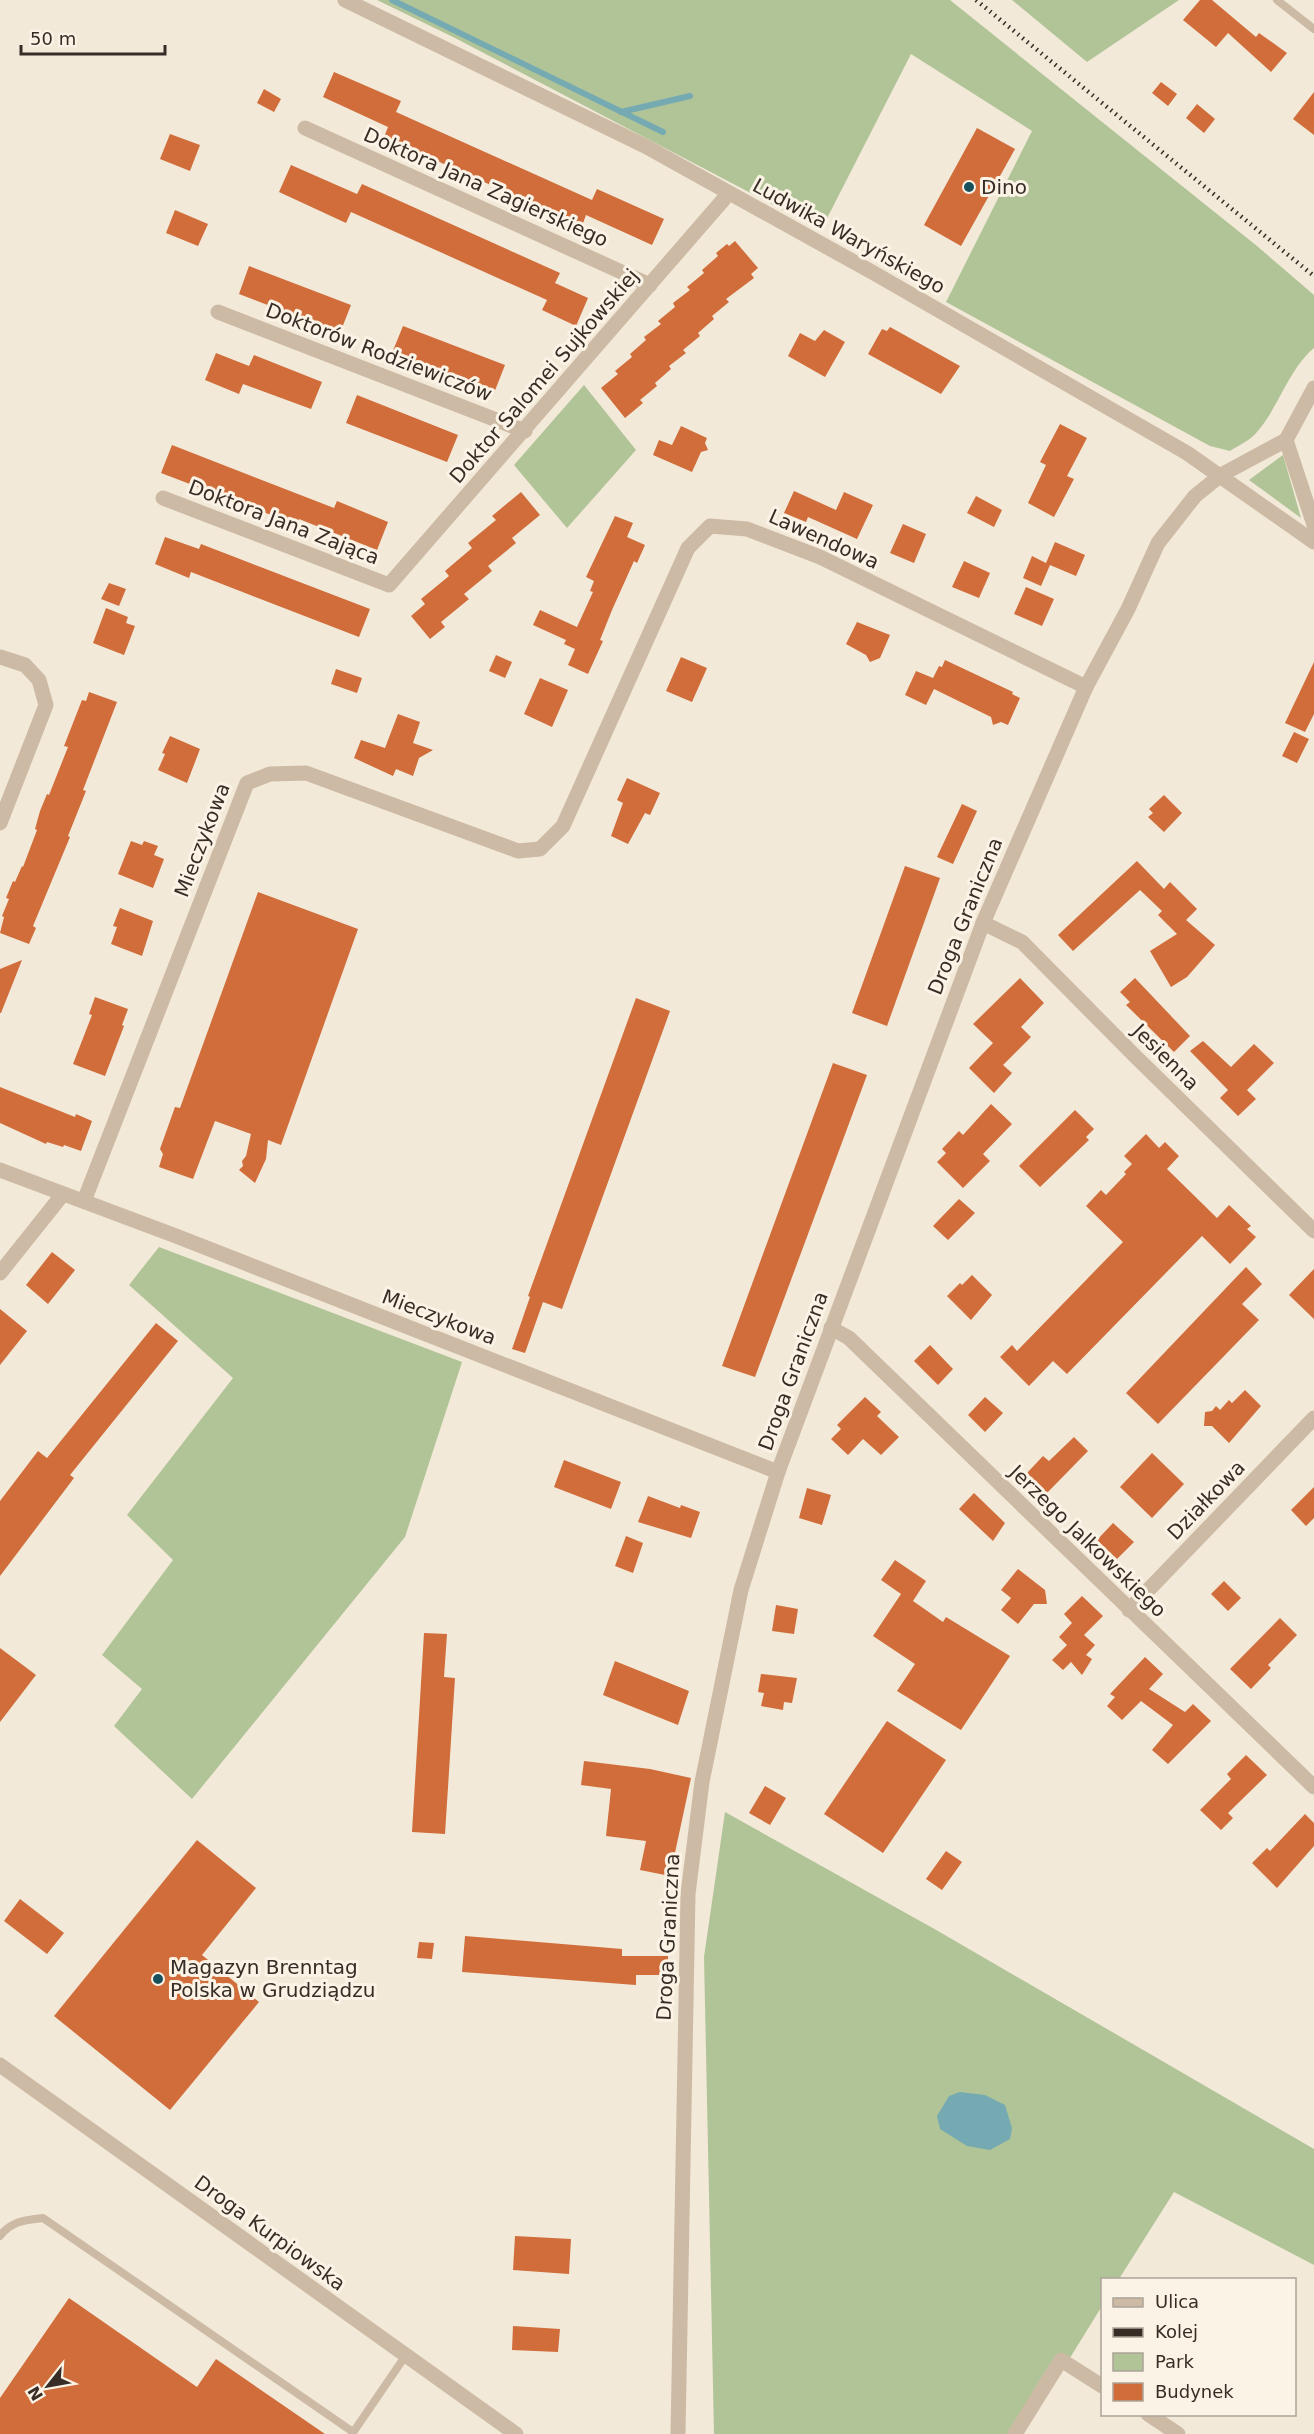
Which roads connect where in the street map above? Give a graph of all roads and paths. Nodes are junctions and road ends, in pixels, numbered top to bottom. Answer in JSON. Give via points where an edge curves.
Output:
{"nodes":[{"id":1,"x":345,"y":0,"type":"edge"},
{"id":2,"x":1277,"y":0,"type":"edge"},
{"id":3,"x":1314,"y":29,"type":"edge"},
{"id":4,"x":305,"y":128,"type":"dead end"},
{"id":5,"x":728,"y":192,"type":"junction"},
{"id":6,"x":650,"y":285,"type":"junction"},
{"id":7,"x":218,"y":312,"type":"dead end"},
{"id":8,"x":1314,"y":388,"type":"edge"},
{"id":9,"x":525,"y":431,"type":"junction"},
{"id":10,"x":1286,"y":440,"type":"junction"},
{"id":11,"x":1221,"y":475,"type":"junction"},
{"id":12,"x":163,"y":498,"type":"dead end"},
{"id":13,"x":1314,"y":525,"type":"edge"},
{"id":14,"x":1314,"y":542,"type":"edge"},
{"id":15,"x":389,"y":585,"type":"joint"},
{"id":16,"x":0,"y":657,"type":"edge"},
{"id":17,"x":1086,"y":687,"type":"junction"},
{"id":18,"x":624,"y":691,"type":"joint"},
{"id":19,"x":0,"y":824,"type":"edge"},
{"id":20,"x":983,"y":923,"type":"junction"},
{"id":21,"x":0,"y":1170,"type":"edge"},
{"id":22,"x":63,"y":1194,"type":"junction"},
{"id":23,"x":84,"y":1201,"type":"junction"},
{"id":24,"x":1314,"y":1231,"type":"edge"},
{"id":25,"x":0,"y":1273,"type":"edge"},
{"id":26,"x":831,"y":1328,"type":"junction"},
{"id":27,"x":1314,"y":1418,"type":"edge"},
{"id":28,"x":778,"y":1472,"type":"junction"},
{"id":29,"x":1129,"y":1610,"type":"junction"},
{"id":30,"x":1314,"y":1786,"type":"edge"},
{"id":31,"x":0,"y":2065,"type":"edge"},
{"id":32,"x":0,"y":2236,"type":"edge"},
{"id":33,"x":406,"y":2355,"type":"junction"},
{"id":34,"x":1101,"y":2385,"type":"edge"},
{"id":35,"x":1150,"y":2416,"type":"edge"},
{"id":36,"x":353,"y":2433,"type":"edge"},
{"id":37,"x":516,"y":2434,"type":"edge"},
{"id":38,"x":678,"y":2434,"type":"edge"},
{"id":39,"x":1015,"y":2434,"type":"edge"},
{"id":40,"x":1178,"y":2434,"type":"edge"}],
"edges":[{"from":1,"to":5,"type":"street","name":"Ludwika Waryńskiego","via":[[645,146]]},
{"from":2,"to":3,"type":"lane"},
{"from":4,"to":6,"type":"street","name":"Doktora Jana Zagierskiego"},
{"from":5,"to":6,"type":"street","name":"Doktor Salomei Sujkowskiej"},
{"from":5,"to":11,"type":"street","name":"Ludwika Waryńskiego","via":[[1040,367]]},
{"from":6,"to":9,"type":"street","name":"Doktor Salomei Sujkowskiej"},
{"from":7,"to":9,"type":"street","name":"Doktorów Rodziewiczów"},
{"from":8,"to":10,"type":"street"},
{"from":9,"to":15,"type":"street","name":"Doktor Salomei Sujkowskiej"},
{"from":10,"to":11,"type":"street","name":"Droga Graniczna"},
{"from":10,"to":13,"type":"street"},
{"from":11,"to":14,"type":"street","name":"Ludwika Waryńskiego"},
{"from":11,"to":17,"type":"street","name":"Droga Graniczna","via":[[1195,496],[1158,543]]},
{"from":12,"to":15,"type":"street","name":"Doktora Jana Zająca"},
{"from":16,"to":19,"type":"street","via":[[25,665],[39,680],[46,705]]},
{"from":17,"to":18,"type":"street","name":"Lawendowa","via":[[820,557],[747,529],[710,526],[688,548]]},
{"from":17,"to":20,"type":"street","name":"Droga Graniczna"},
{"from":18,"to":23,"type":"street","name":"Mieczykowa","via":[[563,826],[540,849],[518,851],[306,773],[270,774],[247,783]]},
{"from":20,"to":24,"type":"street","name":"Jesienna","via":[[1022,942]]},
{"from":20,"to":26,"type":"street","name":"Droga Graniczna"},
{"from":21,"to":22,"type":"street","name":"Mieczykowa"},
{"from":22,"to":23,"type":"street","name":"Mieczykowa"},
{"from":22,"to":25,"type":"street"},
{"from":23,"to":28,"type":"street","name":"Mieczykowa"},
{"from":26,"to":28,"type":"street","name":"Droga Graniczna"},
{"from":26,"to":29,"type":"street","name":"Jerzego Jalkowskiego","via":[[849,1338]]},
{"from":27,"to":29,"type":"street","name":"Działkowa"},
{"from":28,"to":38,"type":"street","name":"Droga Graniczna","via":[[741,1590],[702,1782],[688,1894]]},
{"from":29,"to":30,"type":"street","name":"Jerzego Jalkowskiego"},
{"from":31,"to":33,"type":"street","name":"Droga Kurpiowska"},
{"from":32,"to":36,"type":"lane","via":[[16,2222],[43,2218]]},
{"from":33,"to":36,"type":"lane"},
{"from":33,"to":37,"type":"street","name":"Droga Kurpiowska"},
{"from":34,"to":39,"type":"street","via":[[1061,2360]]},
{"from":35,"to":40,"type":"street"}]}
